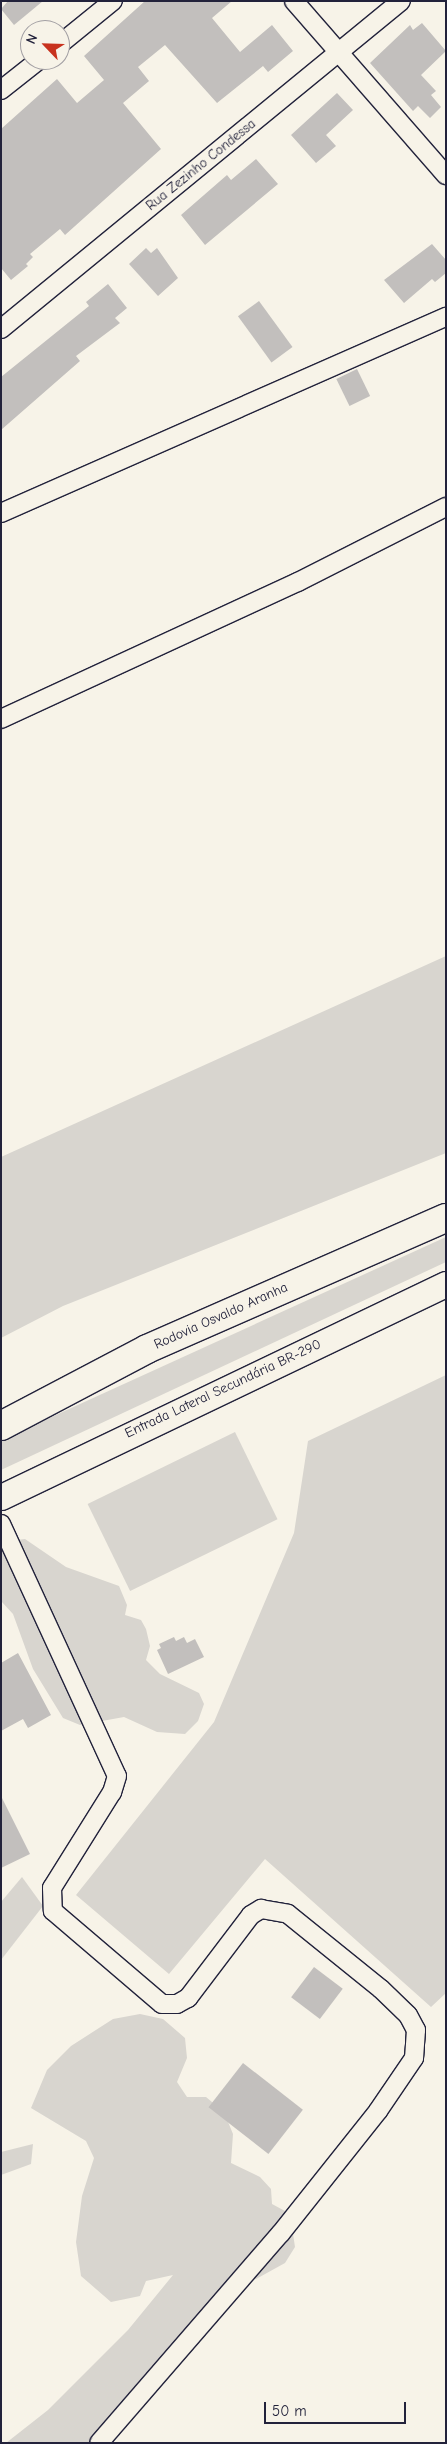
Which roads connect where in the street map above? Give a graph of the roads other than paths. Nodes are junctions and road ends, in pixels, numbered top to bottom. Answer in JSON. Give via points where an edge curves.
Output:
{"nodes":[{"id":1,"x":113,"y":1,"type":"edge"},
{"id":2,"x":294,"y":1,"type":"edge"},
{"id":3,"x":400,"y":1,"type":"edge"},
{"id":4,"x":70,"y":36,"type":"edge"},
{"id":5,"x":339,"y":52,"type":"junction"},
{"id":6,"x":26,"y":70,"type":"edge"},
{"id":7,"x":1,"y":90,"type":"edge"},
{"id":8,"x":446,"y":175,"type":"edge"},
{"id":9,"x":446,"y":317,"type":"edge"},
{"id":10,"x":1,"y":329,"type":"edge"},
{"id":11,"x":446,"y":507,"type":"edge"},
{"id":12,"x":1,"y":513,"type":"edge"},
{"id":13,"x":1,"y":719,"type":"edge"},
{"id":14,"x":446,"y":1218,"type":"edge"},
{"id":15,"x":446,"y":1284,"type":"edge"},
{"id":16,"x":1,"y":1426,"type":"edge"},
{"id":17,"x":1,"y":1497,"type":"edge"},
{"id":18,"x":1,"y":1524,"type":"edge"},
{"id":19,"x":99,"y":2443,"type":"edge"}],
"edges":[{"from":1,"to":4,"type":"street"},
{"from":2,"to":5,"type":"street"},
{"from":3,"to":5,"type":"street","name":"Rua Zezinho Condessa"},
{"from":5,"to":8,"type":"street"},
{"from":5,"to":10,"type":"street","name":"Rua Zezinho Condessa"},
{"from":6,"to":7,"type":"street"},
{"from":9,"to":12,"type":"street"},
{"from":11,"to":13,"type":"street","via":[[298,582]]},
{"from":14,"to":16,"type":"highway","name":"Rodovia Osvaldo Aranha","via":[[147,1349]]},
{"from":15,"to":17,"type":"main road","name":"Entrada Lateral Secundária BR-290"},
{"from":18,"to":19,"type":"street","via":[[116,1776],[112,1792],[52,1888],[53,1911],[162,2004],[177,2004],[188,1998],[251,1915],[261,1909],[288,1914],[381,1989],[408,2014],[416,2030],[414,2058],[378,2111],[280,2234]]}]}
